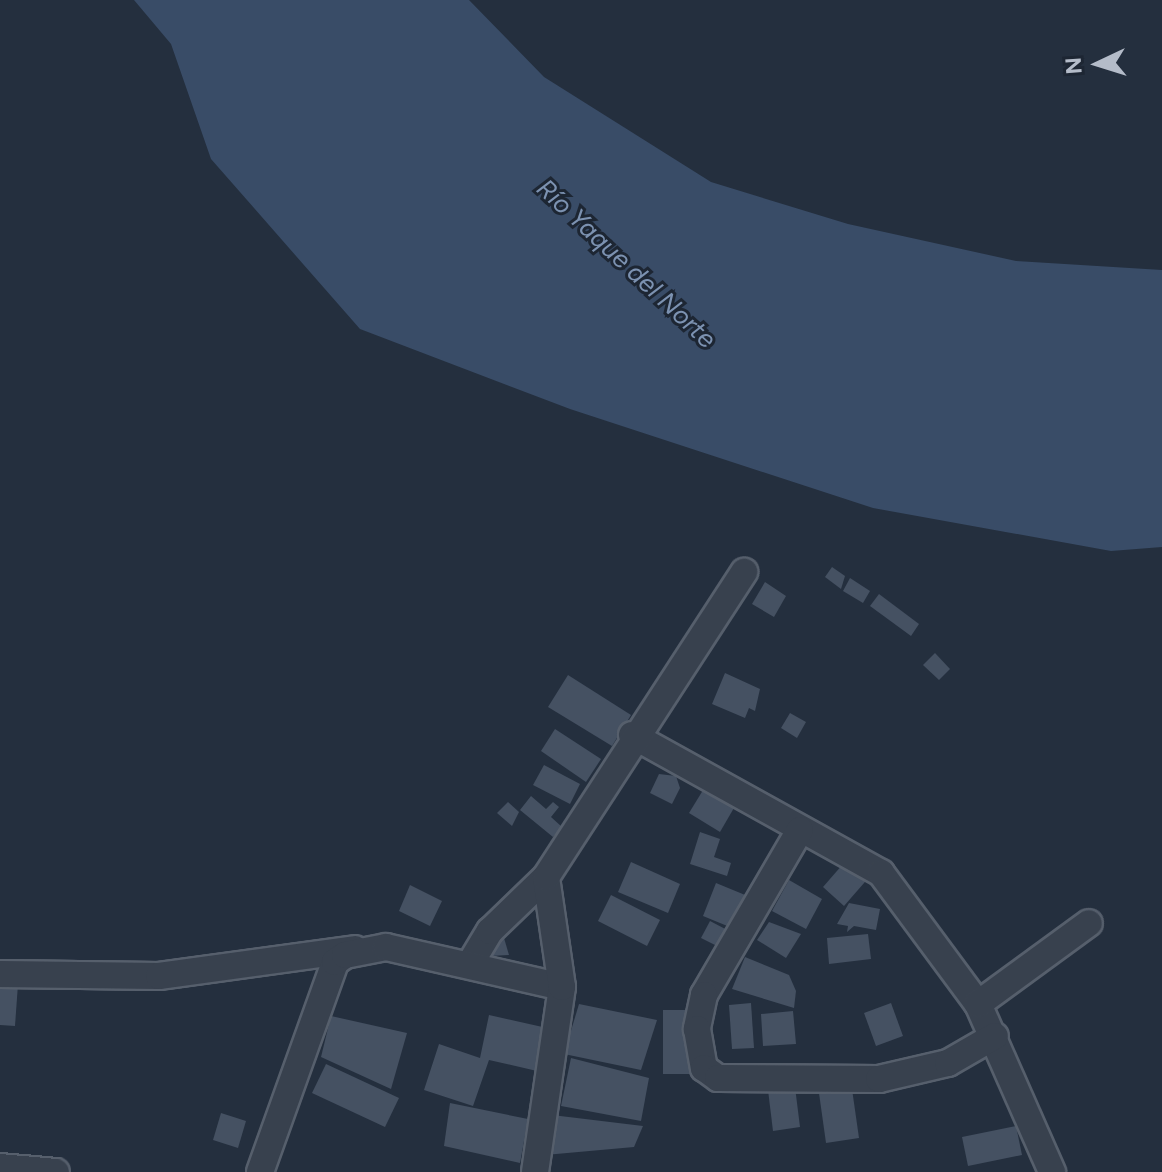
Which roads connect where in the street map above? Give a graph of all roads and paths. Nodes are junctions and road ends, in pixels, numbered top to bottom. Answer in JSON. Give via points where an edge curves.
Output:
{"nodes":[{"id":1,"x":744,"y":572,"type":"dead end"},
{"id":2,"x":632,"y":735,"type":"junction"},
{"id":3,"x":800,"y":830,"type":"junction"},
{"id":4,"x":546,"y":877,"type":"junction"},
{"id":5,"x":1089,"y":923,"type":"dead end"},
{"id":6,"x":386,"y":947,"type":"junction"},
{"id":7,"x":470,"y":964,"type":"junction"},
{"id":8,"x":0,"y":974,"type":"edge"},
{"id":9,"x":562,"y":987,"type":"junction"},
{"id":10,"x":978,"y":1004,"type":"junction"},
{"id":11,"x":995,"y":1036,"type":"junction"},
{"id":12,"x":0,"y":1167,"type":"edge"},
{"id":13,"x":56,"y":1172,"type":"edge"},
{"id":14,"x":260,"y":1172,"type":"edge"},
{"id":15,"x":535,"y":1172,"type":"edge"},
{"id":16,"x":1052,"y":1172,"type":"edge"}],
"edges":[{"from":1,"to":2,"type":"street"},
{"from":2,"to":3,"type":"street"},
{"from":2,"to":4,"type":"street"},
{"from":3,"to":10,"type":"street","via":[[881,873]]},
{"from":3,"to":11,"type":"street","via":[[704,995],[697,1029],[704,1068],[718,1078],[879,1079],[948,1063]]},
{"from":4,"to":7,"type":"street","via":[[490,931]]},
{"from":4,"to":9,"type":"street"},
{"from":5,"to":10,"type":"street"},
{"from":6,"to":7,"type":"street"},
{"from":6,"to":8,"type":"street","via":[[159,976]]},
{"from":6,"to":14,"type":"street","via":[[335,962]]},
{"from":7,"to":9,"type":"street"},
{"from":9,"to":15,"type":"street"},
{"from":10,"to":11,"type":"street"},
{"from":11,"to":16,"type":"street"},
{"from":12,"to":13,"type":"street"}]}
